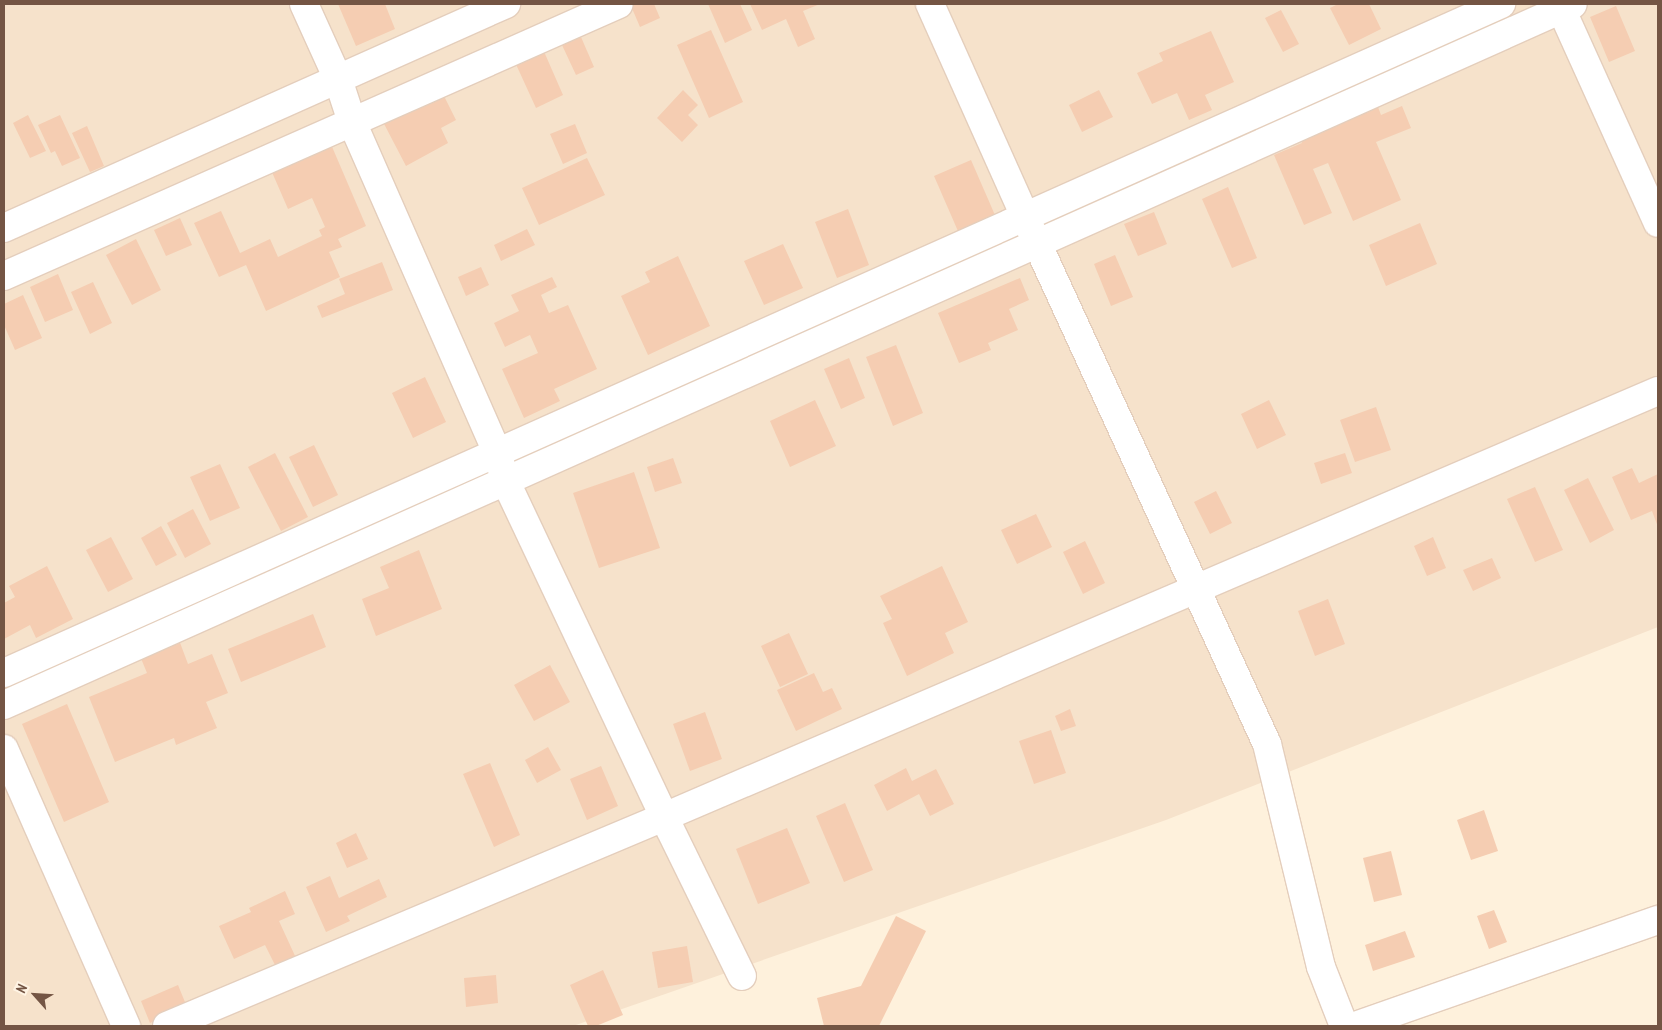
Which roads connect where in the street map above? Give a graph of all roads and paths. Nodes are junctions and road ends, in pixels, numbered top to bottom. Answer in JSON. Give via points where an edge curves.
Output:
{"nodes":[{"id":1,"x":304,"y":4,"type":"edge"},
{"id":2,"x":506,"y":4,"type":"edge"},
{"id":3,"x":619,"y":4,"type":"edge"},
{"id":4,"x":930,"y":4,"type":"edge"},
{"id":5,"x":1501,"y":4,"type":"edge"},
{"id":6,"x":1564,"y":5,"type":"edge"},
{"id":7,"x":338,"y":79,"type":"junction"},
{"id":8,"x":352,"y":122,"type":"junction"},
{"id":9,"x":1026,"y":216,"type":"junction"},
{"id":10,"x":1658,"y":223,"type":"edge"},
{"id":11,"x":4,"y":228,"type":"edge"},
{"id":12,"x":1037,"y":243,"type":"junction"},
{"id":13,"x":4,"y":276,"type":"edge"},
{"id":14,"x":1658,"y":391,"type":"edge"},
{"id":15,"x":497,"y":452,"type":"junction"},
{"id":16,"x":505,"y":480,"type":"junction"},
{"id":17,"x":1196,"y":590,"type":"junction"},
{"id":18,"x":4,"y":673,"type":"edge"},
{"id":19,"x":4,"y":705,"type":"edge"},
{"id":20,"x":4,"y":749,"type":"edge"},
{"id":21,"x":664,"y":817,"type":"junction"},
{"id":22,"x":1658,"y":920,"type":"edge"},
{"id":23,"x":742,"y":976,"type":"dead end"},
{"id":24,"x":126,"y":1026,"type":"edge"},
{"id":25,"x":167,"y":1026,"type":"edge"},
{"id":26,"x":1344,"y":1026,"type":"edge"},
{"id":27,"x":1355,"y":1026,"type":"edge"}],
"edges":[{"from":1,"to":7,"type":"street"},
{"from":2,"to":7,"type":"street"},
{"from":3,"to":8,"type":"street"},
{"from":4,"to":9,"type":"street"},
{"from":5,"to":9,"type":"street"},
{"from":6,"to":10,"type":"street"},
{"from":6,"to":12,"type":"street"},
{"from":7,"to":8,"type":"street"},
{"from":7,"to":11,"type":"street"},
{"from":8,"to":13,"type":"street"},
{"from":8,"to":15,"type":"street"},
{"from":9,"to":12,"type":"street"},
{"from":9,"to":15,"type":"street"},
{"from":12,"to":16,"type":"street"},
{"from":12,"to":17,"type":"street"},
{"from":14,"to":17,"type":"street"},
{"from":15,"to":16,"type":"street"},
{"from":15,"to":18,"type":"street"},
{"from":16,"to":19,"type":"street"},
{"from":16,"to":21,"type":"street"},
{"from":17,"to":21,"type":"street"},
{"from":17,"to":26,"type":"street","via":[[1268,744],[1322,967]]},
{"from":20,"to":24,"type":"street"},
{"from":21,"to":23,"type":"street"},
{"from":21,"to":25,"type":"street"},
{"from":22,"to":27,"type":"street"}]}
